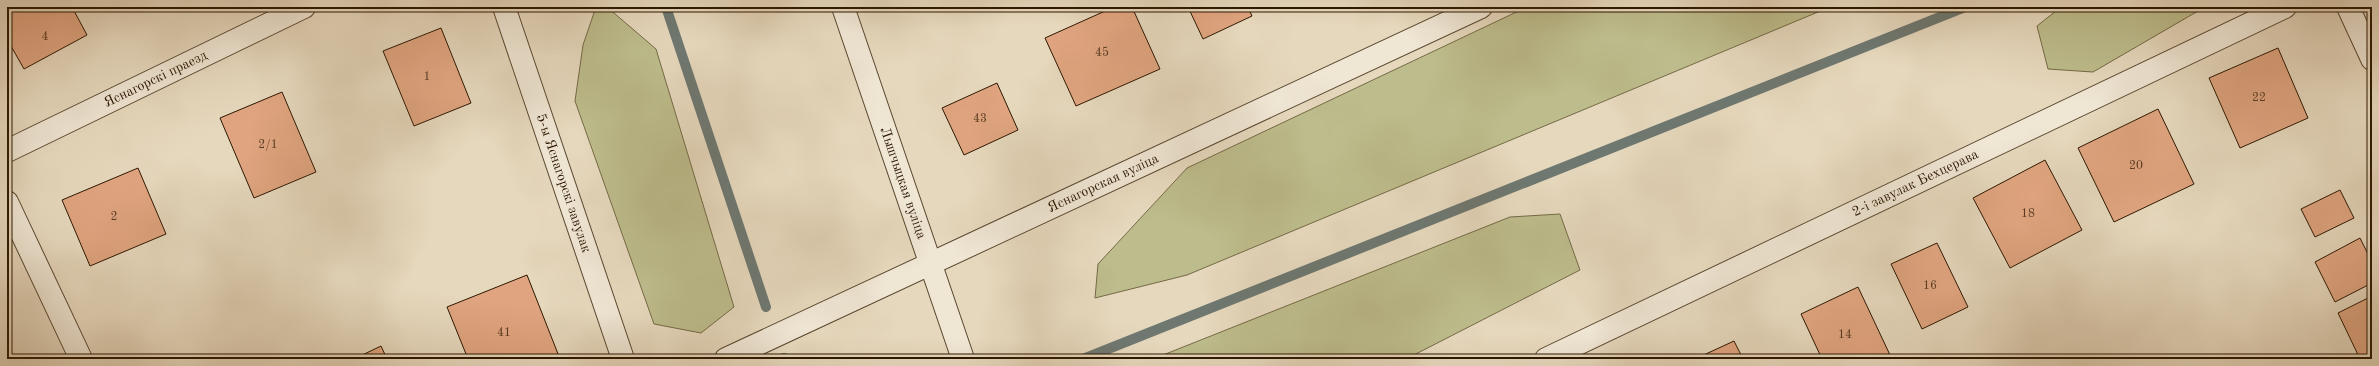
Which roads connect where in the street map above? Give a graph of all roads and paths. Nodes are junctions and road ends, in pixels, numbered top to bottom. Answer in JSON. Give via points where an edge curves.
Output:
{"nodes":[{"id":1,"x":304,"y":7,"type":"edge"},
{"id":2,"x":504,"y":7,"type":"edge"},
{"id":3,"x":843,"y":7,"type":"edge"},
{"id":4,"x":1481,"y":7,"type":"edge"},
{"id":5,"x":2285,"y":7,"type":"edge"},
{"id":6,"x":2348,"y":7,"type":"edge"},
{"id":7,"x":2372,"y":59,"type":"edge"},
{"id":8,"x":7,"y":151,"type":"edge"},
{"id":9,"x":7,"y":202,"type":"edge"},
{"id":10,"x":931,"y":264,"type":"junction"},
{"id":11,"x":81,"y":359,"type":"edge"},
{"id":12,"x":623,"y":359,"type":"edge"},
{"id":13,"x":726,"y":359,"type":"edge"},
{"id":14,"x":963,"y":359,"type":"edge"},
{"id":15,"x":1546,"y":359,"type":"edge"}],
"edges":[{"from":1,"to":8,"type":"street","name":"Яснагорскі праезд"},
{"from":2,"to":12,"type":"street","name":"5-ы Яснагорскі завулак"},
{"from":3,"to":10,"type":"street","name":"Лышчыцкая вуліца"},
{"from":4,"to":10,"type":"street","name":"Яснагорская вуліца"},
{"from":5,"to":15,"type":"street","name":"2-і завулак Бехцерава"},
{"from":6,"to":7,"type":"street"},
{"from":9,"to":11,"type":"street"},
{"from":10,"to":13,"type":"street","name":"Яснагорская вуліца"},
{"from":10,"to":14,"type":"street","name":"Лышчыцкая вуліца"}]}
